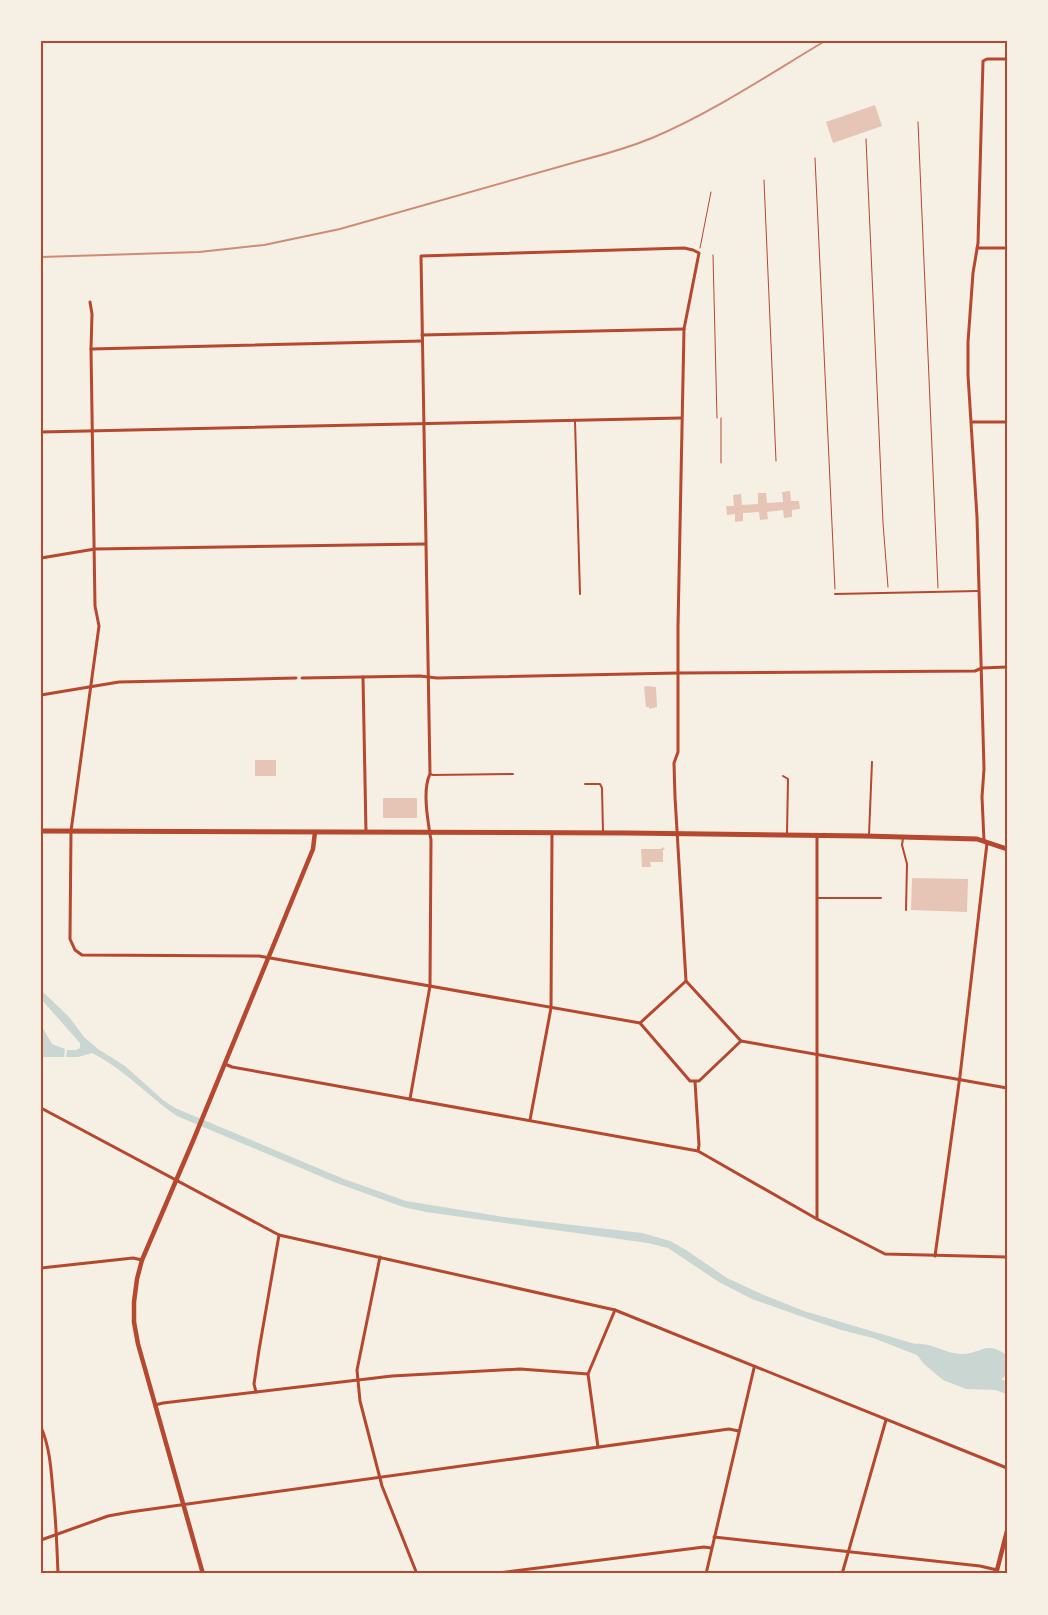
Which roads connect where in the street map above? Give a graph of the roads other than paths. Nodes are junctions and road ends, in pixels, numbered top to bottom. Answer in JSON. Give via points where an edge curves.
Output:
{"nodes":[{"id":1,"x":1007,"y":59,"type":"edge"},
{"id":2,"x":976,"y":248,"type":"junction"},
{"id":3,"x":1007,"y":248,"type":"edge"},
{"id":4,"x":90,"y":302,"type":"dead end"},
{"id":5,"x":684,"y":328,"type":"junction"},
{"id":6,"x":422,"y":335,"type":"junction"},
{"id":7,"x":422,"y":341,"type":"junction"},
{"id":8,"x":90,"y":349,"type":"junction"},
{"id":9,"x":681,"y":418,"type":"junction"},
{"id":10,"x":575,"y":421,"type":"junction"},
{"id":11,"x":972,"y":422,"type":"junction"},
{"id":12,"x":1007,"y":422,"type":"edge"},
{"id":13,"x":424,"y":424,"type":"junction"},
{"id":14,"x":92,"y":431,"type":"junction"},
{"id":15,"x":41,"y":432,"type":"edge"},
{"id":16,"x":425,"y":544,"type":"junction"},
{"id":17,"x":95,"y":549,"type":"junction"},
{"id":18,"x":41,"y":558,"type":"edge"},
{"id":19,"x":979,"y":590,"type":"junction"},
{"id":20,"x":580,"y":594,"type":"dead end"},
{"id":21,"x":835,"y":594,"type":"road end"},
{"id":22,"x":1007,"y":667,"type":"edge"},
{"id":23,"x":982,"y":668,"type":"junction"},
{"id":24,"x":678,"y":673,"type":"junction"},
{"id":25,"x":363,"y":677,"type":"junction"},
{"id":26,"x":428,"y":677,"type":"junction"},
{"id":27,"x":296,"y":678,"type":"dead end"},
{"id":28,"x":302,"y":678,"type":"dead end"},
{"id":29,"x":90,"y":687,"type":"junction"},
{"id":30,"x":41,"y":695,"type":"edge"},
{"id":31,"x":872,"y":762,"type":"dead end"},
{"id":32,"x":430,"y":774,"type":"junction"},
{"id":33,"x":513,"y":774,"type":"dead end"},
{"id":34,"x":783,"y":776,"type":"dead end"},
{"id":35,"x":585,"y":784,"type":"dead end"},
{"id":36,"x":41,"y":831,"type":"edge"},
{"id":37,"x":71,"y":831,"type":"junction"},
{"id":38,"x":315,"y":832,"type":"junction"},
{"id":39,"x":366,"y":832,"type":"junction"},
{"id":40,"x":429,"y":832,"type":"junction"},
{"id":41,"x":552,"y":832,"type":"junction"},
{"id":42,"x":603,"y":833,"type":"junction"},
{"id":43,"x":677,"y":833,"type":"junction"},
{"id":44,"x":787,"y":835,"type":"junction"},
{"id":45,"x":817,"y":835,"type":"junction"},
{"id":46,"x":869,"y":836,"type":"junction"},
{"id":47,"x":903,"y":837,"type":"junction"},
{"id":48,"x":986,"y":841,"type":"junction"},
{"id":49,"x":1007,"y":849,"type":"edge"},
{"id":50,"x":817,"y":898,"type":"junction"},
{"id":51,"x":881,"y":898,"type":"dead end"},
{"id":52,"x":906,"y":910,"type":"dead end"},
{"id":53,"x":268,"y":957,"type":"junction"},
{"id":54,"x":686,"y":981,"type":"junction"},
{"id":55,"x":430,"y":986,"type":"junction"},
{"id":56,"x":552,"y":1008,"type":"junction"},
{"id":57,"x":640,"y":1023,"type":"junction"},
{"id":58,"x":741,"y":1041,"type":"junction"},
{"id":59,"x":816,"y":1054,"type":"junction"},
{"id":60,"x":224,"y":1063,"type":"junction"},
{"id":61,"x":958,"y":1079,"type":"junction"},
{"id":62,"x":695,"y":1082,"type":"junction"},
{"id":63,"x":1007,"y":1088,"type":"edge"},
{"id":64,"x":410,"y":1098,"type":"junction"},
{"id":65,"x":41,"y":1108,"type":"edge"},
{"id":66,"x":530,"y":1120,"type":"junction"},
{"id":67,"x":698,"y":1151,"type":"junction"},
{"id":68,"x":176,"y":1180,"type":"junction"},
{"id":69,"x":817,"y":1218,"type":"junction"},
{"id":70,"x":279,"y":1235,"type":"junction"},
{"id":71,"x":935,"y":1256,"type":"junction"},
{"id":72,"x":380,"y":1257,"type":"junction"},
{"id":73,"x":1007,"y":1257,"type":"edge"},
{"id":74,"x":142,"y":1260,"type":"junction"},
{"id":75,"x":41,"y":1268,"type":"edge"},
{"id":76,"x":614,"y":1310,"type":"junction"},
{"id":77,"x":754,"y":1368,"type":"junction"},
{"id":78,"x":588,"y":1374,"type":"junction"},
{"id":79,"x":357,"y":1379,"type":"junction"},
{"id":80,"x":256,"y":1392,"type":"junction"},
{"id":81,"x":155,"y":1405,"type":"junction"},
{"id":82,"x":886,"y":1420,"type":"junction"},
{"id":83,"x":41,"y":1427,"type":"edge"},
{"id":84,"x":739,"y":1431,"type":"junction"},
{"id":85,"x":598,"y":1447,"type":"junction"},
{"id":86,"x":1007,"y":1468,"type":"edge"},
{"id":87,"x":380,"y":1477,"type":"junction"},
{"id":88,"x":184,"y":1504,"type":"junction"},
{"id":89,"x":1007,"y":1530,"type":"edge"},
{"id":90,"x":57,"y":1534,"type":"junction"},
{"id":91,"x":714,"y":1537,"type":"junction"},
{"id":92,"x":41,"y":1540,"type":"edge"},
{"id":93,"x":711,"y":1548,"type":"junction"},
{"id":94,"x":848,"y":1552,"type":"junction"},
{"id":95,"x":996,"y":1572,"type":"edge"},
{"id":96,"x":58,"y":1574,"type":"edge"},
{"id":97,"x":203,"y":1574,"type":"edge"},
{"id":98,"x":417,"y":1574,"type":"edge"},
{"id":99,"x":491,"y":1574,"type":"edge"},
{"id":100,"x":706,"y":1574,"type":"edge"},
{"id":101,"x":842,"y":1574,"type":"edge"}],
"edges":[{"from":1,"to":2,"type":"street","via":[[983,61]]},
{"from":2,"to":3,"type":"street"},
{"from":2,"to":11,"type":"street","via":[[968,342]]},
{"from":4,"to":8,"type":"street"},
{"from":5,"to":6,"type":"street"},
{"from":5,"to":6,"type":"street","via":[[698,253],[684,248],[421,256]]},
{"from":5,"to":9,"type":"street"},
{"from":6,"to":7,"type":"street"},
{"from":7,"to":8,"type":"street"},
{"from":7,"to":13,"type":"street"},
{"from":8,"to":14,"type":"street"},
{"from":9,"to":10,"type":"street"},
{"from":9,"to":24,"type":"street"},
{"from":10,"to":13,"type":"street"},
{"from":10,"to":20,"type":"lane"},
{"from":11,"to":12,"type":"street"},
{"from":11,"to":19,"type":"street"},
{"from":13,"to":14,"type":"street"},
{"from":13,"to":16,"type":"street"},
{"from":14,"to":15,"type":"street"},
{"from":14,"to":17,"type":"street"},
{"from":16,"to":17,"type":"street"},
{"from":16,"to":26,"type":"street"},
{"from":17,"to":18,"type":"street"},
{"from":17,"to":29,"type":"street","via":[[95,606],[99,626]]},
{"from":19,"to":21,"type":"lane"},
{"from":19,"to":23,"type":"street"},
{"from":22,"to":23,"type":"street"},
{"from":23,"to":24,"type":"street","via":[[976,671]]},
{"from":23,"to":48,"type":"street","via":[[982,797]]},
{"from":24,"to":26,"type":"street"},
{"from":24,"to":43,"type":"street","via":[[678,752],[674,763]]},
{"from":25,"to":26,"type":"street"},
{"from":25,"to":28,"type":"street"},
{"from":25,"to":39,"type":"street"},
{"from":26,"to":32,"type":"street"},
{"from":27,"to":29,"type":"street","via":[[119,682]]},
{"from":29,"to":30,"type":"street"},
{"from":29,"to":37,"type":"street"},
{"from":31,"to":46,"type":"lane"},
{"from":32,"to":33,"type":"lane"},
{"from":32,"to":40,"type":"street","via":[[427,782]]},
{"from":34,"to":44,"type":"lane","via":[[788,779]]},
{"from":35,"to":42,"type":"lane","via":[[600,784],[602,788]]},
{"from":36,"to":37,"type":"main road"},
{"from":37,"to":38,"type":"main road"},
{"from":37,"to":53,"type":"street","via":[[70,939],[75,950],[82,955]]},
{"from":38,"to":39,"type":"main road"},
{"from":38,"to":53,"type":"street","via":[[313,849]]},
{"from":39,"to":40,"type":"main road"},
{"from":40,"to":41,"type":"main road"},
{"from":40,"to":55,"type":"street"},
{"from":41,"to":42,"type":"main road"},
{"from":41,"to":56,"type":"street"},
{"from":42,"to":43,"type":"main road"},
{"from":43,"to":44,"type":"main road"},
{"from":43,"to":54,"type":"street"},
{"from":44,"to":45,"type":"main road"},
{"from":45,"to":46,"type":"main road"},
{"from":45,"to":50,"type":"street"},
{"from":46,"to":47,"type":"main road"},
{"from":47,"to":48,"type":"main road"},
{"from":47,"to":52,"type":"lane","via":[[907,864]]},
{"from":48,"to":49,"type":"main road"},
{"from":48,"to":61,"type":"street"},
{"from":50,"to":51,"type":"lane"},
{"from":50,"to":59,"type":"street"},
{"from":53,"to":55,"type":"street"},
{"from":53,"to":60,"type":"street"},
{"from":54,"to":57,"type":"street"},
{"from":54,"to":58,"type":"street"},
{"from":55,"to":56,"type":"street"},
{"from":55,"to":64,"type":"street"},
{"from":56,"to":57,"type":"street"},
{"from":56,"to":66,"type":"street"},
{"from":57,"to":62,"type":"street","via":[[690,1081]]},
{"from":58,"to":59,"type":"street"},
{"from":58,"to":62,"type":"street"},
{"from":59,"to":61,"type":"street"},
{"from":59,"to":69,"type":"street"},
{"from":60,"to":64,"type":"street"},
{"from":60,"to":68,"type":"street"},
{"from":61,"to":63,"type":"street"},
{"from":61,"to":71,"type":"street"},
{"from":62,"to":67,"type":"street"},
{"from":64,"to":66,"type":"street"},
{"from":65,"to":68,"type":"street"},
{"from":66,"to":67,"type":"street"},
{"from":67,"to":69,"type":"street"},
{"from":68,"to":70,"type":"street"},
{"from":68,"to":74,"type":"street"},
{"from":69,"to":71,"type":"street","via":[[885,1254]]},
{"from":70,"to":72,"type":"street"},
{"from":70,"to":80,"type":"street","via":[[254,1384]]},
{"from":71,"to":73,"type":"street"},
{"from":72,"to":76,"type":"street"},
{"from":72,"to":79,"type":"street"},
{"from":74,"to":75,"type":"street","via":[[133,1258]]},
{"from":74,"to":81,"type":"street","via":[[136,1279],[134,1322]]},
{"from":76,"to":77,"type":"street"},
{"from":76,"to":78,"type":"street"},
{"from":77,"to":82,"type":"street"},
{"from":77,"to":84,"type":"street"},
{"from":78,"to":79,"type":"street","via":[[520,1368]]},
{"from":78,"to":85,"type":"street"},
{"from":79,"to":80,"type":"street"},
{"from":79,"to":87,"type":"street"},
{"from":80,"to":81,"type":"street"},
{"from":81,"to":88,"type":"street"},
{"from":82,"to":86,"type":"street"},
{"from":82,"to":94,"type":"street"},
{"from":83,"to":90,"type":"street","via":[[49,1447]]},
{"from":84,"to":85,"type":"street","via":[[730,1429]]},
{"from":84,"to":91,"type":"street"},
{"from":85,"to":87,"type":"street"},
{"from":87,"to":88,"type":"street"},
{"from":87,"to":98,"type":"street"},
{"from":88,"to":90,"type":"street","via":[[108,1516]]},
{"from":88,"to":97,"type":"street"},
{"from":89,"to":95,"type":"street"},
{"from":90,"to":92,"type":"street"},
{"from":90,"to":96,"type":"street"},
{"from":91,"to":93,"type":"street"},
{"from":91,"to":94,"type":"street"},
{"from":93,"to":99,"type":"street"},
{"from":93,"to":100,"type":"street"},
{"from":94,"to":95,"type":"street","via":[[980,1566]]},
{"from":94,"to":101,"type":"street"}]}
